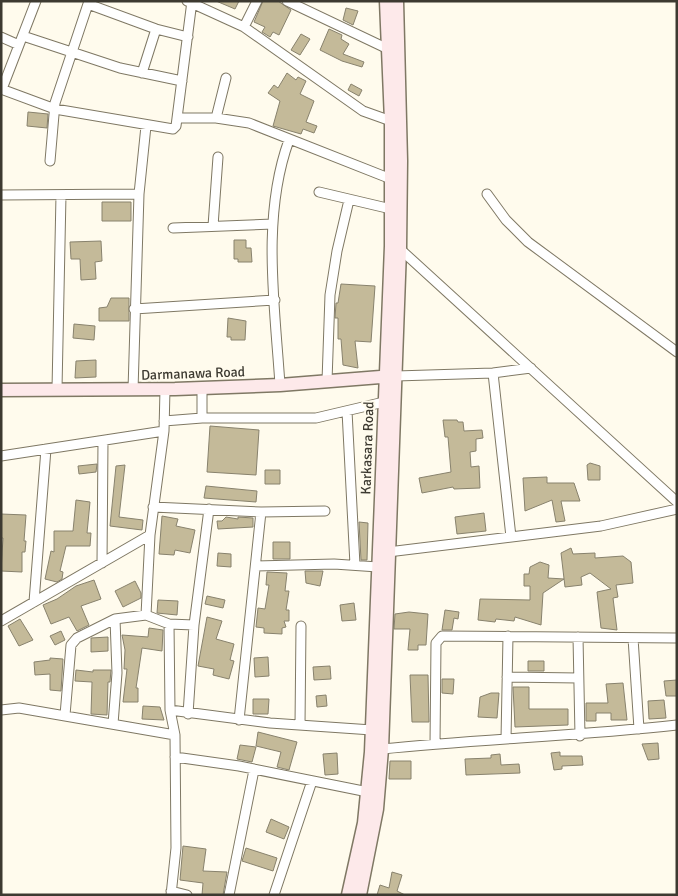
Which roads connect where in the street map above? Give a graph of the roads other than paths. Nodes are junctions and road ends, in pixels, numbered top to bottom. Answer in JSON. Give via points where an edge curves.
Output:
{"nodes":[{"id":1,"x":36,"y":1,"type":"edge"},
{"id":2,"x":257,"y":1,"type":"edge"},
{"id":3,"x":287,"y":1,"type":"edge"},
{"id":4,"x":386,"y":1,"type":"edge"},
{"id":5,"x":397,"y":1,"type":"edge"},
{"id":6,"x":190,"y":2,"type":"edge"},
{"id":7,"x":88,"y":3,"type":"edge"},
{"id":8,"x":298,"y":4,"type":"edge"},
{"id":9,"x":244,"y":27,"type":"junction"},
{"id":10,"x":156,"y":29,"type":"junction"},
{"id":11,"x":1,"y":37,"type":"edge"},
{"id":12,"x":188,"y":37,"type":"junction"},
{"id":13,"x":21,"y":40,"type":"junction"},
{"id":14,"x":388,"y":49,"type":"junction"},
{"id":15,"x":70,"y":51,"type":"junction"},
{"id":16,"x":142,"y":73,"type":"junction"},
{"id":17,"x":226,"y":78,"type":"dead end"},
{"id":18,"x":182,"y":81,"type":"junction"},
{"id":19,"x":2,"y":89,"type":"edge"},
{"id":20,"x":55,"y":108,"type":"junction"},
{"id":21,"x":177,"y":118,"type":"junction"},
{"id":22,"x":216,"y":118,"type":"junction"},
{"id":23,"x":391,"y":121,"type":"junction"},
{"id":24,"x":146,"y":126,"type":"junction"},
{"id":25,"x":289,"y":140,"type":"junction"},
{"id":26,"x":218,"y":157,"type":"dead end"},
{"id":27,"x":50,"y":162,"type":"dead end"},
{"id":28,"x":391,"y":179,"type":"junction"},
{"id":29,"x":318,"y":192,"type":"dead end"},
{"id":30,"x":139,"y":194,"type":"junction"},
{"id":31,"x":487,"y":194,"type":"dead end"},
{"id":32,"x":1,"y":195,"type":"edge"},
{"id":33,"x":61,"y":195,"type":"junction"},
{"id":34,"x":349,"y":200,"type":"junction"},
{"id":35,"x":391,"y":209,"type":"junction"},
{"id":36,"x":273,"y":224,"type":"junction"},
{"id":37,"x":213,"y":226,"type":"junction"},
{"id":38,"x":174,"y":228,"type":"dead end"},
{"id":39,"x":400,"y":249,"type":"junction"},
{"id":40,"x":275,"y":300,"type":"junction"},
{"id":41,"x":134,"y":309,"type":"junction"},
{"id":42,"x":677,"y":352,"type":"edge"},
{"id":43,"x":531,"y":368,"type":"junction"},
{"id":44,"x":493,"y":373,"type":"junction"},
{"id":45,"x":391,"y":376,"type":"junction"},
{"id":46,"x":327,"y":381,"type":"junction"},
{"id":47,"x":280,"y":385,"type":"junction"},
{"id":48,"x":202,"y":388,"type":"junction"},
{"id":49,"x":165,"y":389,"type":"junction"},
{"id":50,"x":1,"y":390,"type":"edge"},
{"id":51,"x":56,"y":390,"type":"junction"},
{"id":52,"x":133,"y":390,"type":"junction"},
{"id":53,"x":384,"y":402,"type":"junction"},
{"id":54,"x":347,"y":411,"type":"junction"},
{"id":55,"x":202,"y":418,"type":"junction"},
{"id":56,"x":164,"y":420,"type":"junction"},
{"id":57,"x":164,"y":432,"type":"junction"},
{"id":58,"x":103,"y":440,"type":"junction"},
{"id":59,"x":46,"y":449,"type":"junction"},
{"id":60,"x":1,"y":456,"type":"edge"},
{"id":61,"x":677,"y":502,"type":"edge"},
{"id":62,"x":153,"y":507,"type":"junction"},
{"id":63,"x":209,"y":509,"type":"junction"},
{"id":64,"x":677,"y":509,"type":"edge"},
{"id":65,"x":325,"y":511,"type":"dead end"},
{"id":66,"x":262,"y":512,"type":"junction"},
{"id":67,"x":150,"y":535,"type":"junction"},
{"id":68,"x":511,"y":537,"type":"junction"},
{"id":69,"x":388,"y":552,"type":"junction"},
{"id":70,"x":102,"y":563,"type":"junction"},
{"id":71,"x":355,"y":565,"type":"junction"},
{"id":72,"x":256,"y":566,"type":"junction"},
{"id":73,"x":378,"y":566,"type":"junction"},
{"id":74,"x":34,"y":602,"type":"junction"},
{"id":75,"x":146,"y":615,"type":"junction"},
{"id":76,"x":115,"y":619,"type":"junction"},
{"id":77,"x":1,"y":621,"type":"edge"},
{"id":78,"x":170,"y":624,"type":"junction"},
{"id":79,"x":194,"y":625,"type":"junction"},
{"id":80,"x":301,"y":626,"type":"dead end"},
{"id":81,"x":508,"y":636,"type":"junction"},
{"id":82,"x":578,"y":637,"type":"junction"},
{"id":83,"x":634,"y":638,"type":"junction"},
{"id":84,"x":677,"y":638,"type":"edge"},
{"id":85,"x":507,"y":677,"type":"junction"},
{"id":86,"x":578,"y":678,"type":"junction"},
{"id":87,"x":378,"y":708,"type":"junction"},
{"id":88,"x":1,"y":710,"type":"edge"},
{"id":89,"x":170,"y":710,"type":"junction"},
{"id":90,"x":188,"y":714,"type":"junction"},
{"id":91,"x":65,"y":715,"type":"junction"},
{"id":92,"x":239,"y":720,"type":"junction"},
{"id":93,"x":113,"y":724,"type":"junction"},
{"id":94,"x":677,"y":725,"type":"edge"},
{"id":95,"x":300,"y":726,"type":"junction"},
{"id":96,"x":640,"y":729,"type":"junction"},
{"id":97,"x":372,"y":730,"type":"junction"},
{"id":98,"x":175,"y":735,"type":"junction"},
{"id":99,"x":580,"y":736,"type":"junction"},
{"id":100,"x":506,"y":739,"type":"junction"},
{"id":101,"x":436,"y":744,"type":"junction"},
{"id":102,"x":382,"y":749,"type":"junction"},
{"id":103,"x":175,"y":757,"type":"junction"},
{"id":104,"x":254,"y":770,"type":"junction"},
{"id":105,"x":312,"y":781,"type":"junction"},
{"id":106,"x":368,"y":792,"type":"junction"},
{"id":107,"x":171,"y":893,"type":"edge"},
{"id":108,"x":186,"y":895,"type":"edge"},
{"id":109,"x":230,"y":895,"type":"edge"},
{"id":110,"x":274,"y":895,"type":"edge"},
{"id":111,"x":348,"y":895,"type":"edge"},
{"id":112,"x":360,"y":895,"type":"edge"}],
"edges":[{"from":1,"to":13,"type":"street"},
{"from":2,"to":9,"type":"street"},
{"from":3,"to":8,"type":"street"},
{"from":4,"to":14,"type":"main road","name":"Karkasara Road"},
{"from":5,"to":39,"type":"main road","name":"Karkasara Road"},
{"from":6,"to":9,"type":"street"},
{"from":6,"to":12,"type":"street"},
{"from":7,"to":10,"type":"street"},
{"from":7,"to":15,"type":"street"},
{"from":8,"to":14,"type":"street"},
{"from":9,"to":23,"type":"street","via":[[363,111]]},
{"from":10,"to":12,"type":"street"},
{"from":10,"to":16,"type":"street"},
{"from":11,"to":13,"type":"street"},
{"from":12,"to":18,"type":"street"},
{"from":13,"to":15,"type":"street"},
{"from":13,"to":19,"type":"street"},
{"from":14,"to":23,"type":"main road","name":"Karkasara Road"},
{"from":15,"to":16,"type":"street"},
{"from":15,"to":20,"type":"street"},
{"from":16,"to":18,"type":"street"},
{"from":17,"to":22,"type":"street"},
{"from":18,"to":21,"type":"street"},
{"from":19,"to":20,"type":"street"},
{"from":20,"to":24,"type":"street"},
{"from":20,"to":27,"type":"street"},
{"from":21,"to":22,"type":"street"},
{"from":21,"to":24,"type":"street","via":[[173,130]]},
{"from":22,"to":25,"type":"street","via":[[249,124]]},
{"from":23,"to":28,"type":"main road","name":"Karkasara Road"},
{"from":24,"to":30,"type":"street"},
{"from":25,"to":28,"type":"street"},
{"from":25,"to":36,"type":"street","via":[[281,168]]},
{"from":26,"to":37,"type":"street"},
{"from":28,"to":35,"type":"main road","name":"Karkasara Road"},
{"from":29,"to":34,"type":"street"},
{"from":30,"to":33,"type":"street"},
{"from":30,"to":41,"type":"street"},
{"from":31,"to":42,"type":"street","via":[[528,242]]},
{"from":32,"to":33,"type":"street"},
{"from":33,"to":51,"type":"street"},
{"from":34,"to":35,"type":"street"},
{"from":34,"to":46,"type":"street","via":[[330,295]]},
{"from":35,"to":45,"type":"main road","name":"Karkasara Road"},
{"from":36,"to":37,"type":"street"},
{"from":36,"to":40,"type":"street"},
{"from":37,"to":38,"type":"street"},
{"from":39,"to":43,"type":"street"},
{"from":39,"to":45,"type":"main road","name":"Karkasara Road"},
{"from":40,"to":41,"type":"street"},
{"from":40,"to":47,"type":"street"},
{"from":41,"to":52,"type":"street"},
{"from":43,"to":44,"type":"street"},
{"from":43,"to":61,"type":"street"},
{"from":44,"to":45,"type":"street"},
{"from":44,"to":68,"type":"street"},
{"from":45,"to":46,"type":"main road","name":"Darmanawa Road"},
{"from":45,"to":53,"type":"main road","name":"Karkasara Road"},
{"from":45,"to":69,"type":"main road","name":"Karkasara Road"},
{"from":46,"to":47,"type":"main road","name":"Darmanawa Road"},
{"from":47,"to":48,"type":"main road","name":"Darmanawa Road"},
{"from":48,"to":49,"type":"main road","name":"Darmanawa Road"},
{"from":48,"to":55,"type":"street"},
{"from":49,"to":52,"type":"main road","name":"Darmanawa Road"},
{"from":49,"to":56,"type":"street"},
{"from":50,"to":51,"type":"main road","name":"Darmanawa Road"},
{"from":51,"to":52,"type":"main road","name":"Darmanawa Road"},
{"from":53,"to":54,"type":"street"},
{"from":53,"to":73,"type":"main road","name":"Karkasara Road"},
{"from":54,"to":55,"type":"street","via":[[316,418]]},
{"from":54,"to":71,"type":"street"},
{"from":55,"to":56,"type":"street"},
{"from":56,"to":57,"type":"street"},
{"from":57,"to":58,"type":"street"},
{"from":57,"to":62,"type":"street"},
{"from":58,"to":59,"type":"street"},
{"from":58,"to":70,"type":"street"},
{"from":59,"to":60,"type":"street"},
{"from":59,"to":74,"type":"street"},
{"from":62,"to":63,"type":"street"},
{"from":62,"to":67,"type":"street"},
{"from":63,"to":66,"type":"street"},
{"from":63,"to":79,"type":"street"},
{"from":64,"to":68,"type":"street","via":[[601,526]]},
{"from":65,"to":66,"type":"street"},
{"from":66,"to":72,"type":"street"},
{"from":67,"to":70,"type":"street"},
{"from":67,"to":75,"type":"street"},
{"from":68,"to":69,"type":"street"},
{"from":69,"to":87,"type":"main road","name":"Karkasara Road"},
{"from":70,"to":74,"type":"street"},
{"from":71,"to":72,"type":"street"},
{"from":71,"to":73,"type":"street"},
{"from":72,"to":92,"type":"street"},
{"from":73,"to":87,"type":"main road","name":"Karkasara Road"},
{"from":74,"to":77,"type":"street"},
{"from":75,"to":76,"type":"street"},
{"from":75,"to":78,"type":"street"},
{"from":76,"to":91,"type":"street","via":[[72,641]]},
{"from":76,"to":93,"type":"street","via":[[118,673]]},
{"from":78,"to":79,"type":"street"},
{"from":78,"to":89,"type":"street"},
{"from":79,"to":90,"type":"street"},
{"from":80,"to":95,"type":"street"},
{"from":81,"to":82,"type":"street"},
{"from":81,"to":85,"type":"street"},
{"from":81,"to":101,"type":"street","via":[[442,636],[438,639]]},
{"from":82,"to":83,"type":"street"},
{"from":82,"to":86,"type":"street"},
{"from":83,"to":84,"type":"street"},
{"from":83,"to":96,"type":"street"},
{"from":85,"to":86,"type":"street"},
{"from":85,"to":100,"type":"street"},
{"from":86,"to":99,"type":"street"},
{"from":87,"to":97,"type":"main road","name":"Karkasara Road"},
{"from":87,"to":102,"type":"main road","name":"Karkasara Road"},
{"from":88,"to":91,"type":"street","via":[[19,708]]},
{"from":89,"to":90,"type":"street"},
{"from":89,"to":98,"type":"street"},
{"from":90,"to":92,"type":"street"},
{"from":91,"to":93,"type":"street"},
{"from":92,"to":95,"type":"street"},
{"from":93,"to":98,"type":"street"},
{"from":94,"to":96,"type":"street"},
{"from":95,"to":97,"type":"street"},
{"from":96,"to":99,"type":"street"},
{"from":97,"to":106,"type":"main road","name":"Karkasara Road"},
{"from":98,"to":103,"type":"street"},
{"from":99,"to":100,"type":"street"},
{"from":100,"to":101,"type":"street"},
{"from":101,"to":102,"type":"street"},
{"from":102,"to":112,"type":"main road","name":"Karkasara Road","via":[[377,809]]},
{"from":103,"to":104,"type":"street"},
{"from":103,"to":107,"type":"street","via":[[176,848]]},
{"from":104,"to":105,"type":"street"},
{"from":104,"to":109,"type":"street"},
{"from":105,"to":106,"type":"street"},
{"from":105,"to":110,"type":"street"},
{"from":106,"to":111,"type":"main road","name":"Karkasara Road"},
{"from":107,"to":108,"type":"street"}]}
